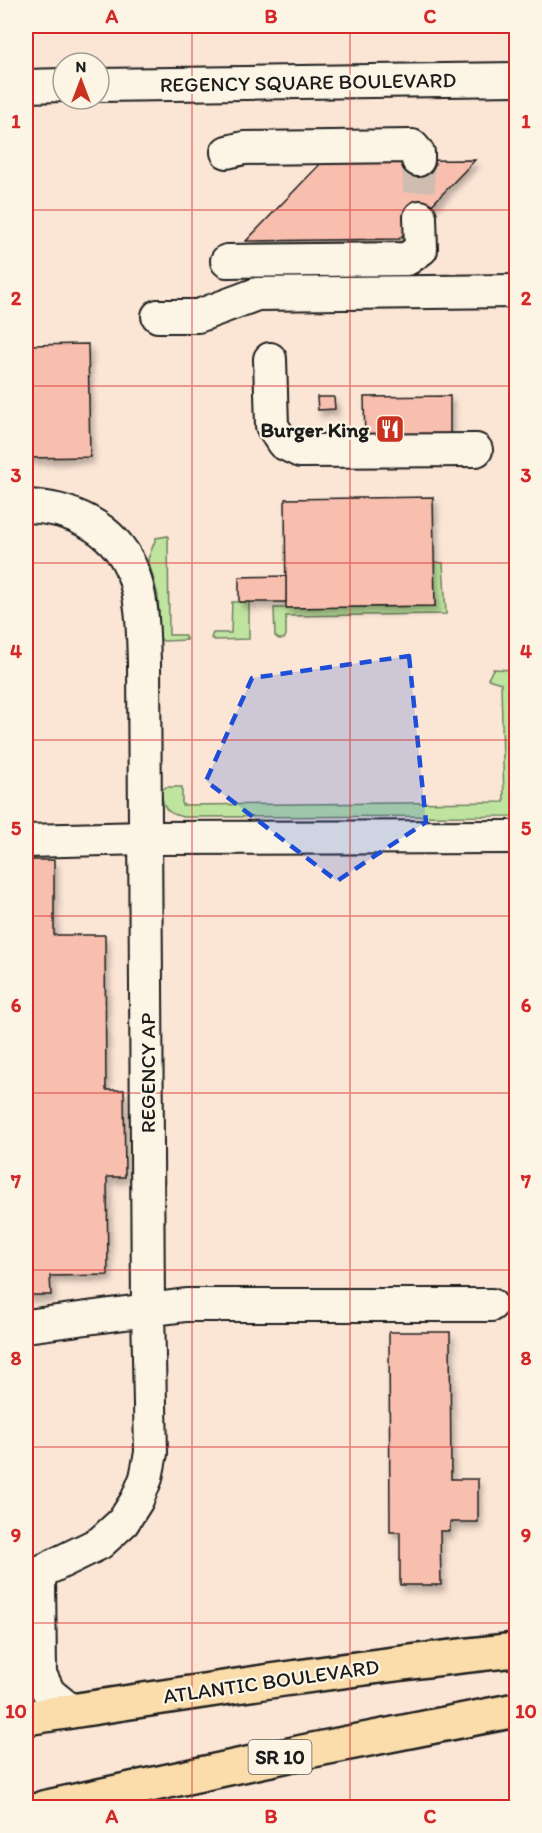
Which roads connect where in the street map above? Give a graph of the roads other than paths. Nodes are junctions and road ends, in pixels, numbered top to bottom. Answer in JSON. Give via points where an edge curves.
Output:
{"nodes":[{"id":1,"x":516,"y":79,"type":"edge"},
{"id":2,"x":51,"y":85,"type":"edge"},
{"id":3,"x":111,"y":85,"type":"edge"},
{"id":4,"x":26,"y":86,"type":"edge"},
{"id":5,"x":227,"y":152,"type":"dead end"},
{"id":6,"x":417,"y":160,"type":"dead end"},
{"id":7,"x":420,"y":217,"type":"tunnel mouth"},
{"id":8,"x":227,"y":261,"type":"dead end"},
{"id":9,"x":516,"y":291,"type":"edge"},
{"id":10,"x":158,"y":316,"type":"dead end"},
{"id":11,"x":270,"y":359,"type":"dead end"},
{"id":12,"x":476,"y":450,"type":"dead end"},
{"id":13,"x":26,"y":506,"type":"edge"},
{"id":14,"x":516,"y":837,"type":"edge"},
{"id":15,"x":145,"y":838,"type":"junction"},
{"id":16,"x":26,"y":841,"type":"edge"},
{"id":17,"x":491,"y":1305,"type":"dead end"},
{"id":18,"x":148,"y":1309,"type":"junction"},
{"id":19,"x":26,"y":1326,"type":"edge"},
{"id":20,"x":32,"y":1576,"type":"edge"},
{"id":21,"x":516,"y":1650,"type":"edge"},
{"id":22,"x":516,"y":1710,"type":"edge"},
{"id":23,"x":71,"y":1711,"type":"junction"},
{"id":24,"x":26,"y":1718,"type":"edge"},
{"id":25,"x":43,"y":1808,"type":"edge"}],
"edges":[{"from":1,"to":3,"type":"street","name":"REGENCY SQUARE BOULEVARD"},
{"from":2,"to":4,"type":"street"},
{"from":5,"to":6,"type":"street","via":[[244,148],[412,146]]},
{"from":7,"to":8,"type":"street","via":[[421,249],[407,259]]},
{"from":9,"to":10,"type":"street","via":[[256,294],[198,316]]},
{"from":11,"to":12,"type":"street","via":[[272,426],[282,443],[300,451]]},
{"from":13,"to":15,"type":"street","name":"REGENCY AP","via":[[64,512],[88,522],[112,538],[130,567],[143,630]]},
{"from":14,"to":15,"type":"street"},
{"from":15,"to":16,"type":"street"},
{"from":15,"to":18,"type":"street","name":"REGENCY AP"},
{"from":17,"to":18,"type":"street","via":[[197,1305]]},
{"from":18,"to":19,"type":"street"},
{"from":18,"to":20,"type":"street","name":"REGENCY AP","via":[[151,1453],[137,1500],[123,1522],[100,1543]]},
{"from":20,"to":23,"type":"street","name":"REGENCY AP","via":[[40,1674],[49,1693]]},
{"from":21,"to":23,"type":"highway","name":"ATLANTIC BOULEVARD","via":[[333,1671]]},
{"from":22,"to":25,"type":"highway","number":"SR 10"},
{"from":23,"to":24,"type":"highway","name":"ATLANTIC BOULEVARD"}]}
